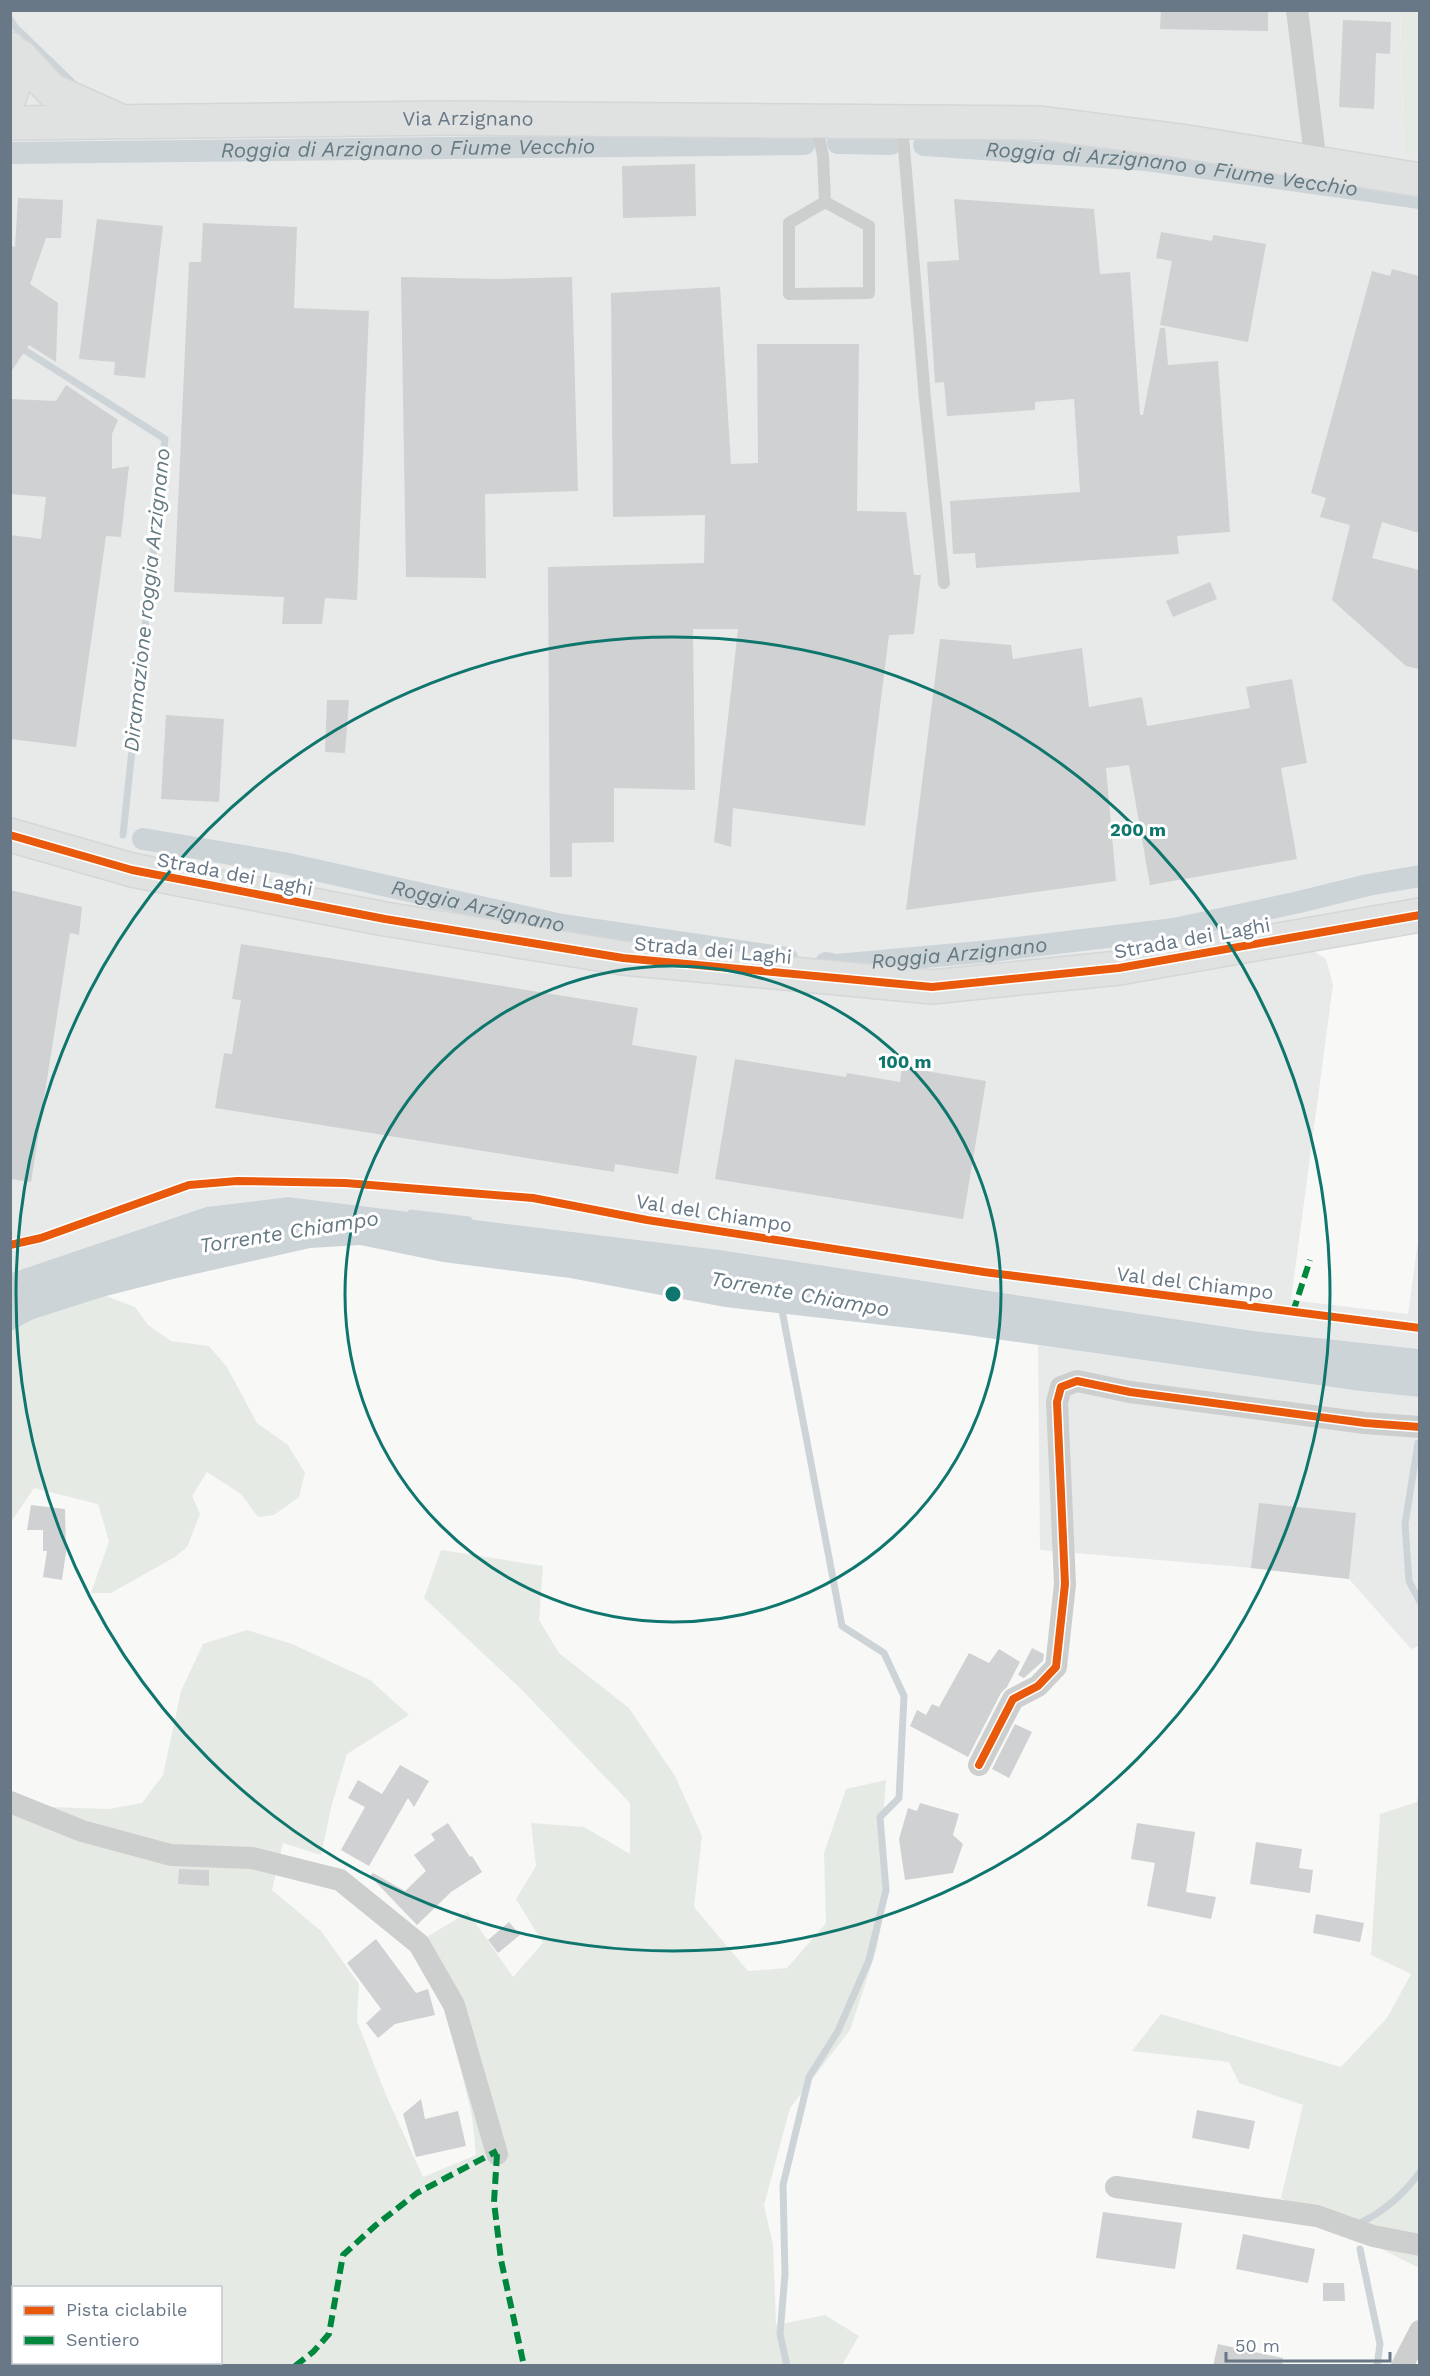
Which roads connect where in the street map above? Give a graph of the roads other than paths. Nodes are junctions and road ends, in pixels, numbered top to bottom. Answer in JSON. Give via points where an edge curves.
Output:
{"nodes":[{"id":1,"x":1297,"y":10,"type":"edge"},
{"id":2,"x":11,"y":51,"type":"edge"},
{"id":3,"x":10,"y":96,"type":"edge"},
{"id":4,"x":816,"y":120,"type":"junction"},
{"id":5,"x":912,"y":120,"type":"junction"},
{"id":6,"x":10,"y":123,"type":"edge"},
{"id":7,"x":127,"y":123,"type":"junction"},
{"id":8,"x":1316,"y":164,"type":"junction"},
{"id":9,"x":1419,"y":180,"type":"edge"},
{"id":10,"x":825,"y":202,"type":"junction"},
{"id":11,"x":944,"y":583,"type":"dead end"},
{"id":12,"x":10,"y":835,"type":"edge"},
{"id":13,"x":1419,"y":915,"type":"edge"},
{"id":14,"x":1419,"y":1427,"type":"edge"},
{"id":15,"x":979,"y":1765,"type":"dead end"},
{"id":16,"x":10,"y":1802,"type":"edge"},
{"id":17,"x":497,"y":2154,"type":"dead end"},
{"id":18,"x":1116,"y":2187,"type":"dead end"},
{"id":19,"x":1419,"y":2244,"type":"edge"},
{"id":20,"x":1419,"y":2331,"type":"edge"},
{"id":21,"x":1402,"y":2366,"type":"edge"}],
"edges":[{"from":1,"to":8,"type":"street"},
{"from":2,"to":3,"type":"street","via":[[15,83]]},
{"from":2,"to":7,"type":"street","via":[[51,90]]},
{"from":4,"to":5,"type":"street","name":"Via Arzignano"},
{"from":4,"to":7,"type":"street","name":"Via Arzignano","via":[[451,118]]},
{"from":4,"to":10,"type":"lane","via":[[823,156]]},
{"from":5,"to":8,"type":"street","name":"Via Arzignano","via":[[1040,123]]},
{"from":5,"to":11,"type":"lane","via":[[925,399]]},
{"from":6,"to":7,"type":"street","name":"Via Arzignano"},
{"from":8,"to":9,"type":"street","name":"Via Arzignano"},
{"from":10,"to":10,"type":"lane","via":[[869,226],[869,293],[789,294],[789,223]]},
{"from":12,"to":13,"type":"street","name":"Strada dei Laghi","via":[[132,870],[385,919],[623,958],[932,987],[1119,968]]},
{"from":14,"to":15,"type":"street","via":[[1365,1423],[1077,1382],[1061,1387],[1057,1402],[1065,1584],[1056,1667],[1038,1686],[1013,1699]]},
{"from":16,"to":17,"type":"street","via":[[82,1831],[171,1855],[252,1858],[340,1880],[419,1944],[425,1954],[454,2005]]},
{"from":18,"to":19,"type":"street","via":[[1317,2216],[1373,2236]]},
{"from":20,"to":21,"type":"street"}]}
